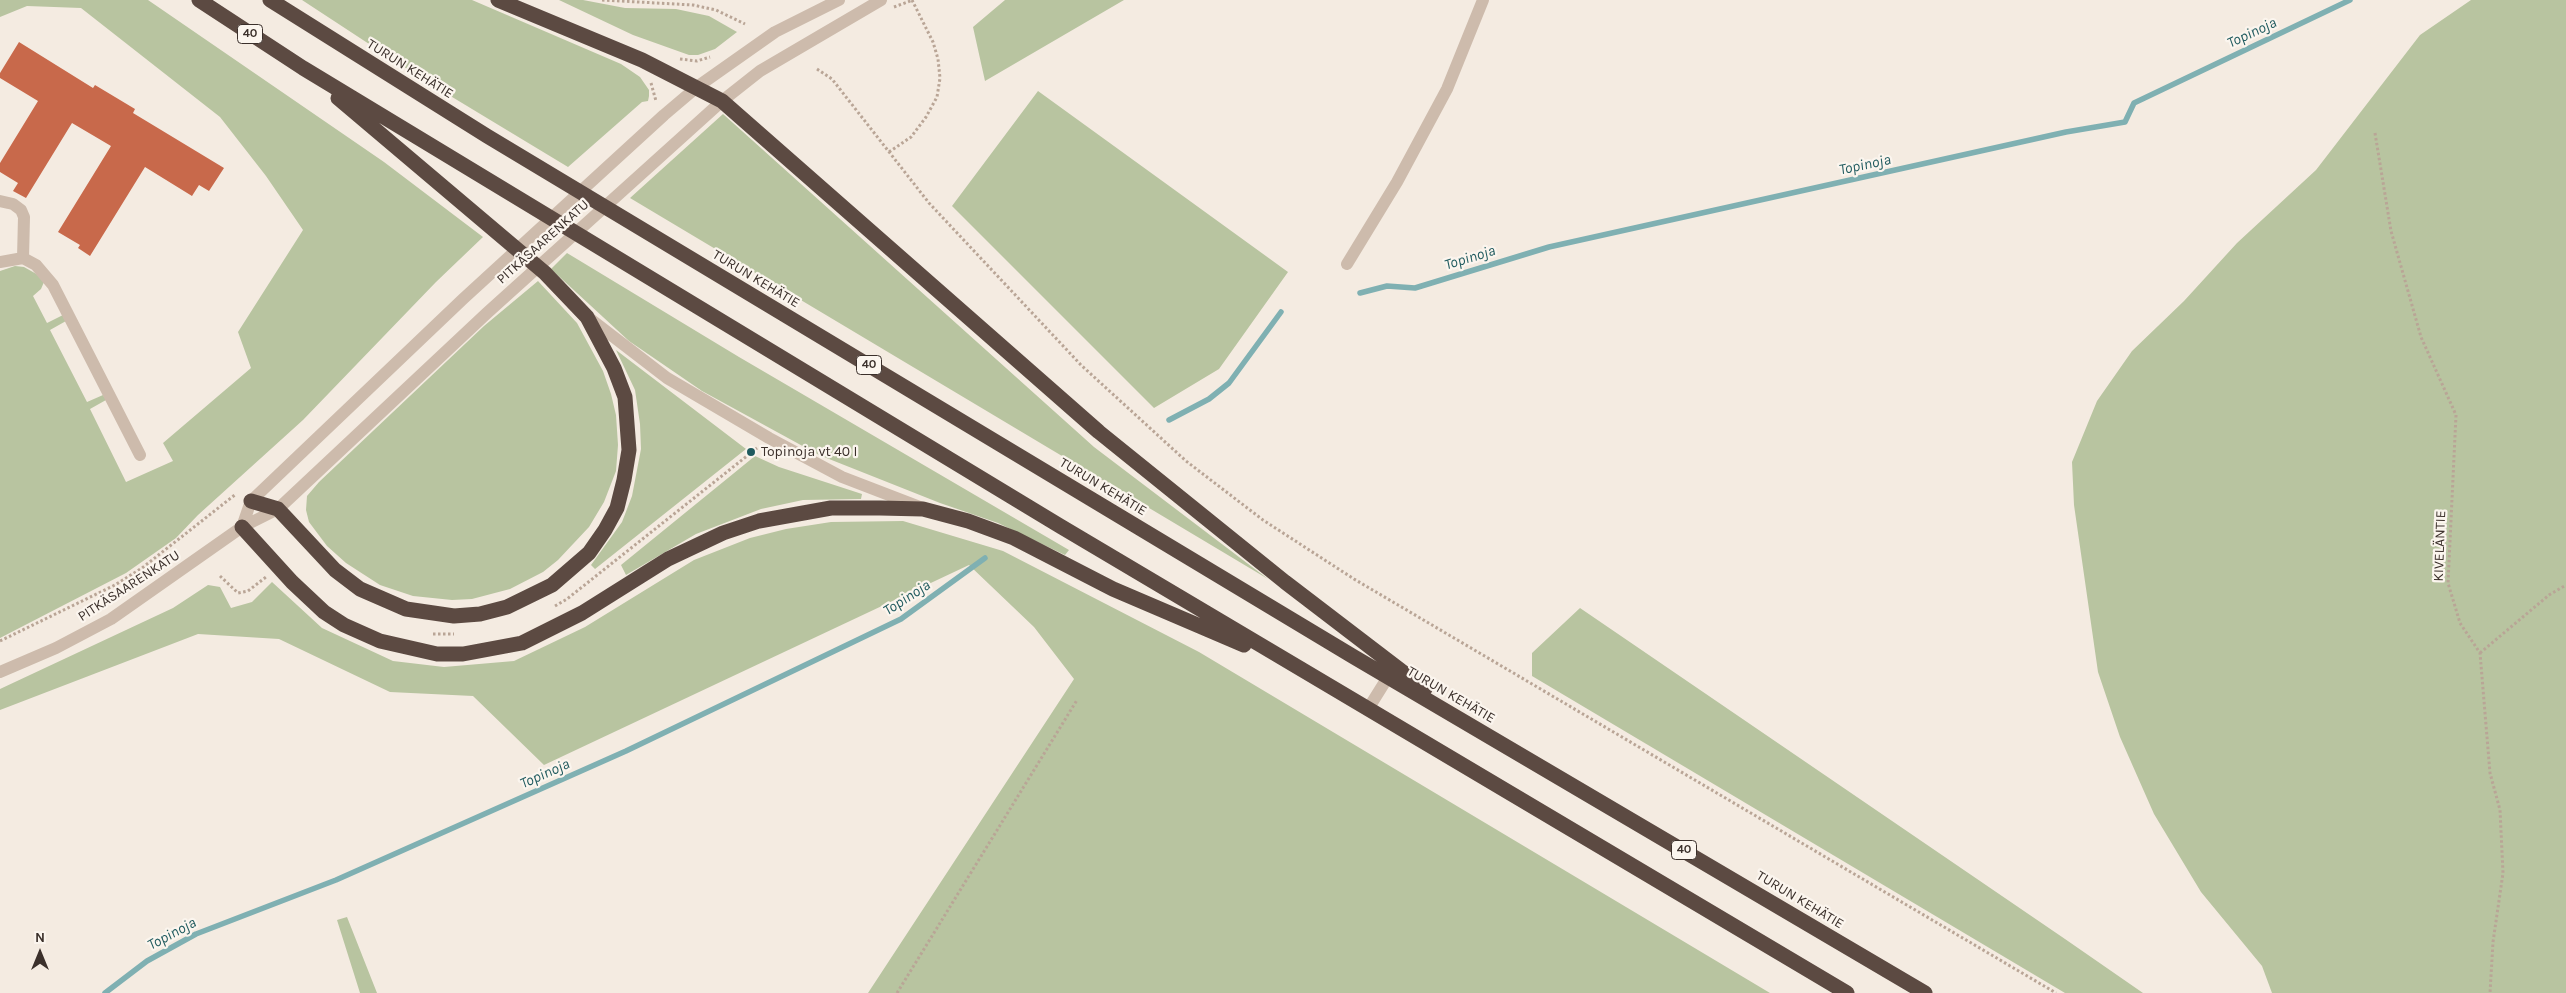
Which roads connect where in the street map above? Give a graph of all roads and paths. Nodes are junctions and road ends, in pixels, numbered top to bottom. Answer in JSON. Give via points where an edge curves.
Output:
{"nodes":[{"id":1,"x":199,"y":0,"type":"edge"},
{"id":2,"x":270,"y":0,"type":"edge"},
{"id":3,"x":498,"y":0,"type":"edge"},
{"id":4,"x":602,"y":0,"type":"edge"},
{"id":5,"x":839,"y":0,"type":"edge"},
{"id":6,"x":881,"y":0,"type":"edge"},
{"id":7,"x":912,"y":0,"type":"edge"},
{"id":8,"x":1483,"y":0,"type":"edge"},
{"id":9,"x":745,"y":24,"type":"dead end"},
{"id":10,"x":718,"y":53,"type":"dead end"},
{"id":11,"x":672,"y":56,"type":"dead end"},
{"id":12,"x":303,"y":68,"type":"junction"},
{"id":13,"x":817,"y":69,"type":"dead end"},
{"id":14,"x":649,"y":80,"type":"dead end"},
{"id":15,"x":697,"y":87,"type":"junction"},
{"id":16,"x":722,"y":100,"type":"junction"},
{"id":17,"x":659,"y":112,"type":"junction"},
{"id":18,"x":2375,"y":133,"type":"dead end"},
{"id":19,"x":889,"y":152,"type":"junction"},
{"id":20,"x":0,"y":201,"type":"edge"},
{"id":21,"x":23,"y":258,"type":"junction"},
{"id":22,"x":0,"y":262,"type":"edge"},
{"id":23,"x":1347,"y":264,"type":"dead end"},
{"id":24,"x":587,"y":317,"type":"junction"},
{"id":25,"x":769,"y":438,"type":"junction"},
{"id":26,"x":140,"y":455,"type":"dead end"},
{"id":27,"x":246,"y":495,"type":"junction"},
{"id":28,"x":278,"y":509,"type":"junction"},
{"id":29,"x":923,"y":509,"type":"junction"},
{"id":30,"x":242,"y":527,"type":"junction"},
{"id":31,"x":220,"y":576,"type":"dead end"},
{"id":32,"x":266,"y":577,"type":"dead end"},
{"id":33,"x":2566,"y":585,"type":"edge"},
{"id":34,"x":551,"y":608,"type":"dead end"},
{"id":35,"x":426,"y":634,"type":"dead end"},
{"id":36,"x":457,"y":634,"type":"dead end"},
{"id":37,"x":0,"y":641,"type":"edge"},
{"id":38,"x":2480,"y":653,"type":"junction"},
{"id":39,"x":1298,"y":668,"type":"junction"},
{"id":40,"x":0,"y":672,"type":"edge"},
{"id":41,"x":1388,"y":677,"type":"junction"},
{"id":42,"x":1077,"y":700,"type":"dead end"},
{"id":43,"x":1368,"y":709,"type":"junction"},
{"id":44,"x":1471,"y":725,"type":"junction"},
{"id":45,"x":897,"y":993,"type":"edge"},
{"id":46,"x":1847,"y":993,"type":"edge"},
{"id":47,"x":1925,"y":993,"type":"edge"},
{"id":48,"x":2056,"y":993,"type":"edge"},
{"id":49,"x":2490,"y":993,"type":"edge"}],
"edges":[{"from":1,"to":12,"type":"highway","number":"40"},
{"from":2,"to":41,"type":"highway","name":"TURUN KEHÄTIE","number":"40","via":[[487,136]]},
{"from":3,"to":15,"type":"highway","via":[[642,60]]},
{"from":4,"to":9,"type":"path","via":[[693,5],[716,10]]},
{"from":5,"to":15,"type":"street","name":"PITKÄSAARENKATU","via":[[775,32]]},
{"from":6,"to":16,"type":"street","name":"PITKÄSAARENKATU","via":[[760,71]]},
{"from":7,"to":19,"type":"path","via":[[932,42],[940,78],[937,97],[926,117],[911,138]]},
{"from":8,"to":23,"type":"street","via":[[1447,89],[1397,182]]},
{"from":10,"to":11,"type":"path","via":[[697,61]]},
{"from":12,"to":24,"type":"highway","via":[[545,273]]},
{"from":12,"to":39,"type":"highway","number":"40"},
{"from":13,"to":19,"type":"path","via":[[832,79]]},
{"from":14,"to":17,"type":"path","via":[[656,94]]},
{"from":15,"to":16,"type":"highway"},
{"from":15,"to":17,"type":"street","name":"PITKÄSAARENKATU"},
{"from":16,"to":28,"type":"street","name":"PITKÄSAARENKATU","via":[[487,313]]},
{"from":16,"to":44,"type":"highway","via":[[1099,432],[1285,582]]},
{"from":17,"to":27,"type":"street","name":"PITKÄSAARENKATU","via":[[463,299]]},
{"from":18,"to":38,"type":"path","name":"KIVELÄNTIE","via":[[2391,231],[2418,327],[2456,415],[2448,583],[2460,623]]},
{"from":19,"to":48,"type":"path","via":[[929,203],[1081,364],[1186,461],[1263,520],[1354,578]]},
{"from":20,"to":21,"type":"street","via":[[13,204],[24,217]]},
{"from":21,"to":22,"type":"street"},
{"from":21,"to":26,"type":"street","via":[[36,266],[53,285]]},
{"from":24,"to":25,"type":"street","via":[[667,378]]},
{"from":24,"to":28,"type":"highway","via":[[614,368],[625,397],[629,450],[617,508],[589,553],[552,585],[507,607],[480,614],[454,616],[406,609],[372,596],[345,579]]},
{"from":25,"to":29,"type":"street","via":[[842,477]]},
{"from":25,"to":34,"type":"path","via":[[567,599]]},
{"from":27,"to":28,"type":"highway"},
{"from":27,"to":30,"type":"street","name":"PITKÄSAARENKATU"},
{"from":27,"to":37,"type":"path","via":[[115,585]]},
{"from":28,"to":30,"type":"street","name":"PITKÄSAARENKATU"},
{"from":29,"to":30,"type":"highway","via":[[830,508],[759,521],[723,533],[668,559],[582,613],[522,644],[463,654],[408,649],[344,625],[324,612],[292,582]]},
{"from":29,"to":39,"type":"highway","via":[[1014,538],[1113,589]]},
{"from":30,"to":40,"type":"street","name":"PITKÄSAARENKATU","via":[[111,619]]},
{"from":31,"to":32,"type":"path","via":[[238,592],[248,591]]},
{"from":33,"to":38,"type":"path","via":[[2549,595]]},
{"from":35,"to":36,"type":"path"},
{"from":38,"to":49,"type":"path","name":"KIVELÄNTIE","via":[[2490,773],[2500,810],[2503,873],[2493,942]]},
{"from":39,"to":43,"type":"highway","number":"40"},
{"from":41,"to":43,"type":"street"},
{"from":41,"to":44,"type":"highway","name":"TURUN KEHÄTIE","number":"40"},
{"from":42,"to":45,"type":"path"},
{"from":43,"to":46,"type":"highway","number":"40"},
{"from":44,"to":47,"type":"highway","name":"TURUN KEHÄTIE","number":"40"}]}
